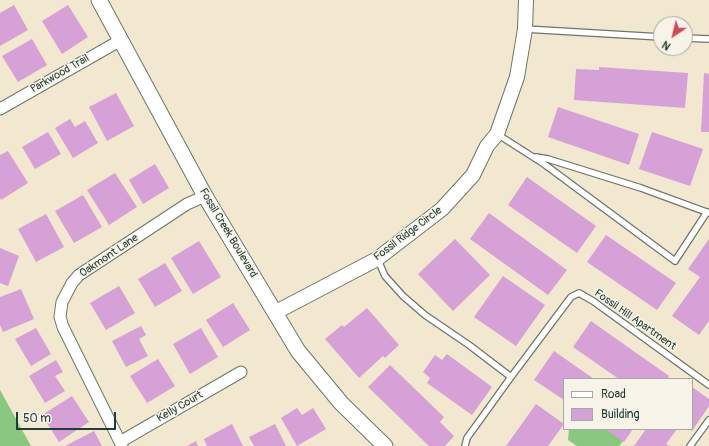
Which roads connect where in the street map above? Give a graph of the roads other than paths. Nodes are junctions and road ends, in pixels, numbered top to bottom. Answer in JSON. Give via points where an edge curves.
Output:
{"nodes":[{"id":1,"x":99,"y":0,"type":"edge"},
{"id":2,"x":526,"y":0,"type":"edge"},
{"id":3,"x":525,"y":29,"type":"junction"},
{"id":4,"x":653,"y":37,"type":"edge"},
{"id":5,"x":693,"y":38,"type":"edge"},
{"id":6,"x":709,"y":39,"type":"edge"},
{"id":7,"x":121,"y":40,"type":"junction"},
{"id":8,"x":0,"y":109,"type":"edge"},
{"id":9,"x":497,"y":134,"type":"junction"},
{"id":10,"x":531,"y":155,"type":"junction"},
{"id":11,"x":205,"y":196,"type":"junction"},
{"id":12,"x":708,"y":213,"type":"edge"},
{"id":13,"x":377,"y":259,"type":"junction"},
{"id":14,"x":276,"y":312,"type":"junction"},
{"id":15,"x":241,"y":372,"type":"dead end"},
{"id":16,"x":511,"y":377,"type":"junction"},
{"id":17,"x":709,"y":385,"type":"edge"},
{"id":18,"x":709,"y":420,"type":"edge"},
{"id":19,"x":121,"y":444,"type":"edge"},
{"id":20,"x":385,"y":446,"type":"edge"},
{"id":21,"x":465,"y":446,"type":"edge"},
{"id":22,"x":690,"y":446,"type":"edge"}],
"edges":[{"from":1,"to":7,"type":"main road","name":"Fossil Creek Boulevard"},
{"from":2,"to":3,"type":"street","name":"Fossil Ridge Circle"},
{"from":3,"to":4,"type":"lane"},
{"from":3,"to":9,"type":"street","name":"Fossil Ridge Circle","via":[[517,77]]},
{"from":5,"to":6,"type":"lane"},
{"from":7,"to":8,"type":"street","name":"Parkwood Trail"},
{"from":7,"to":11,"type":"main road","name":"Fossil Creek Boulevard"},
{"from":9,"to":10,"type":"lane"},
{"from":9,"to":13,"type":"street","name":"Fossil Ridge Circle","via":[[487,146],[473,175],[442,209]]},
{"from":10,"to":12,"type":"lane","via":[[641,188]]},
{"from":10,"to":12,"type":"lane","via":[[675,261]]},
{"from":11,"to":14,"type":"main road","name":"Fossil Creek Boulevard"},
{"from":11,"to":19,"type":"street","name":"Oakmont Lane","via":[[187,204],[80,276],[72,283],[62,302],[60,317],[63,327]]},
{"from":13,"to":14,"type":"street","name":"Fossil Ridge Circle"},
{"from":13,"to":16,"type":"lane","via":[[385,276],[403,296]]},
{"from":14,"to":20,"type":"main road","name":"Fossil Creek Boulevard","via":[[298,351],[341,403]]},
{"from":15,"to":19,"type":"street","name":"Kelly Court"},
{"from":16,"to":17,"type":"lane","name":"Fossil Hill Apartment","via":[[571,297],[579,293]]},
{"from":16,"to":21,"type":"lane","name":"Fossil Hill Apartment","via":[[467,438]]},
{"from":18,"to":22,"type":"lane"}]}
